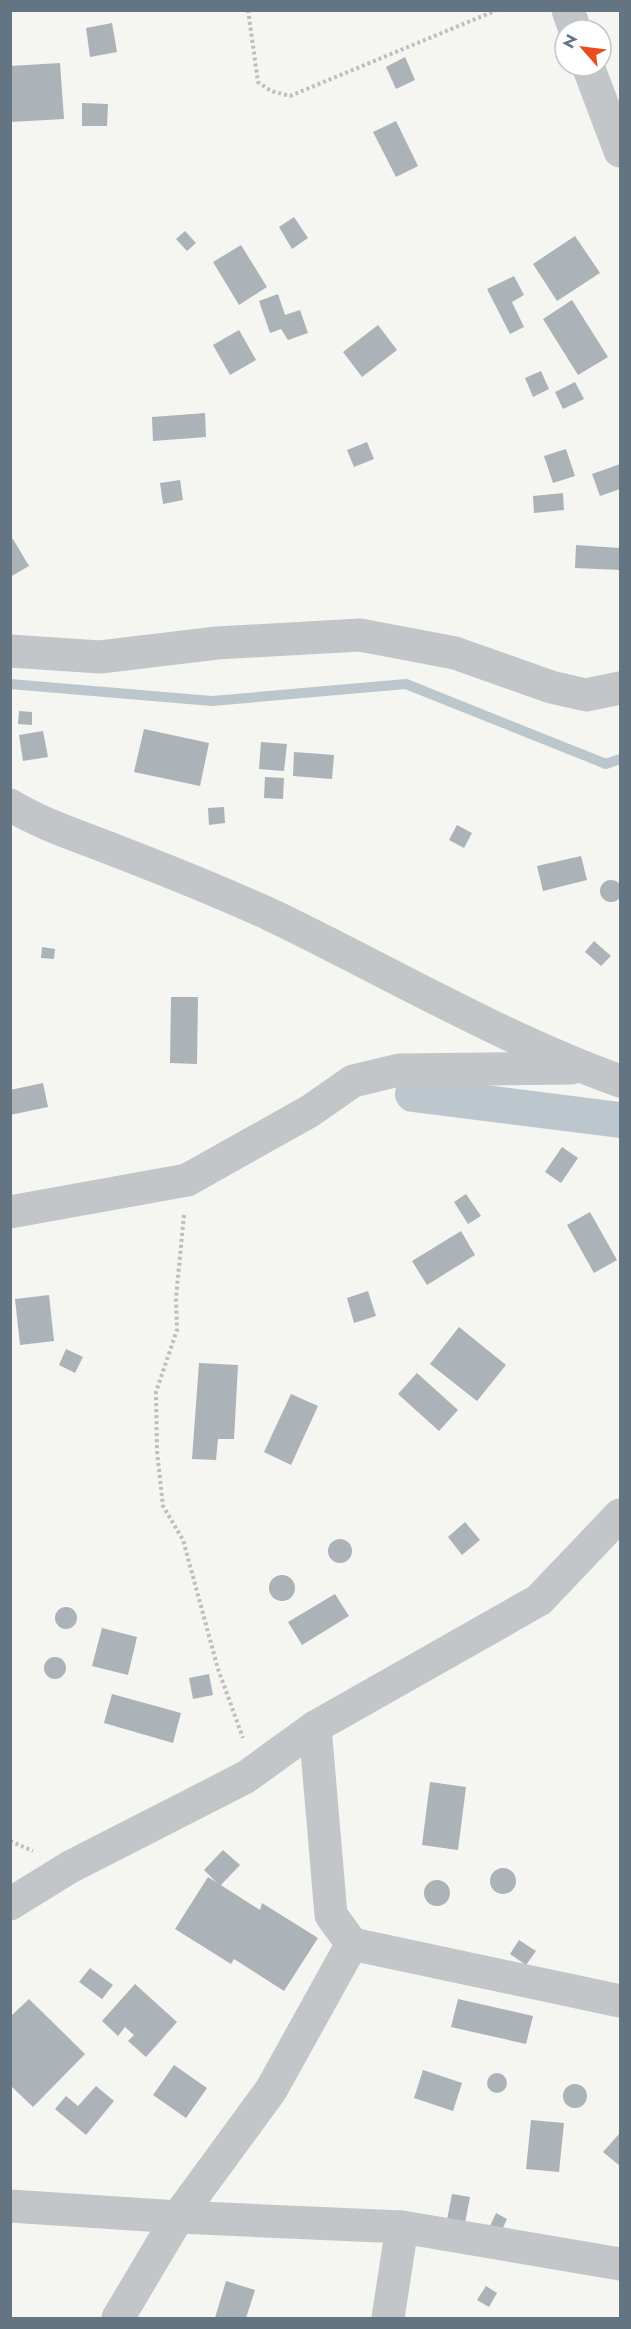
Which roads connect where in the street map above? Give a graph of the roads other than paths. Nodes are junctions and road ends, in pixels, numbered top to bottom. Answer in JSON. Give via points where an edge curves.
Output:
{"nodes":[{"id":1,"x":593,"y":78,"type":"edge"},
{"id":2,"x":621,"y":151,"type":"edge"},
{"id":3,"x":10,"y":651,"type":"edge"},
{"id":4,"x":621,"y":688,"type":"edge"},
{"id":5,"x":10,"y":805,"type":"edge"},
{"id":6,"x":583,"y":1067,"type":"junction"},
{"id":7,"x":621,"y":1081,"type":"edge"},
{"id":8,"x":10,"y":1212,"type":"edge"},
{"id":9,"x":621,"y":1515,"type":"edge"},
{"id":10,"x":315,"y":1728,"type":"junction"},
{"id":11,"x":10,"y":1905,"type":"edge"},
{"id":12,"x":352,"y":1944,"type":"junction"},
{"id":13,"x":621,"y":2001,"type":"edge"},
{"id":14,"x":10,"y":2206,"type":"edge"},
{"id":15,"x":178,"y":2217,"type":"junction"},
{"id":16,"x":402,"y":2227,"type":"junction"},
{"id":17,"x":621,"y":2264,"type":"edge"},
{"id":18,"x":118,"y":2319,"type":"edge"},
{"id":19,"x":388,"y":2319,"type":"edge"}],
"edges":[{"from":1,"to":2,"type":"street"},
{"from":3,"to":4,"type":"street","via":[[100,657],[217,643],[360,635],[455,653],[551,687],[586,695]]},
{"from":5,"to":6,"type":"street","via":[[32,818],[268,914],[480,1022]]},
{"from":6,"to":7,"type":"street"},
{"from":6,"to":8,"type":"street","via":[[399,1070],[353,1081],[310,1111],[187,1180]]},
{"from":9,"to":10,"type":"street","via":[[539,1600]]},
{"from":10,"to":11,"type":"street","via":[[246,1777],[70,1867]]},
{"from":10,"to":12,"type":"street","via":[[331,1915]]},
{"from":12,"to":13,"type":"street"},
{"from":12,"to":15,"type":"street","via":[[271,2090]]},
{"from":14,"to":15,"type":"street"},
{"from":15,"to":16,"type":"street"},
{"from":15,"to":18,"type":"street"},
{"from":16,"to":17,"type":"street"},
{"from":16,"to":19,"type":"street"}]}
